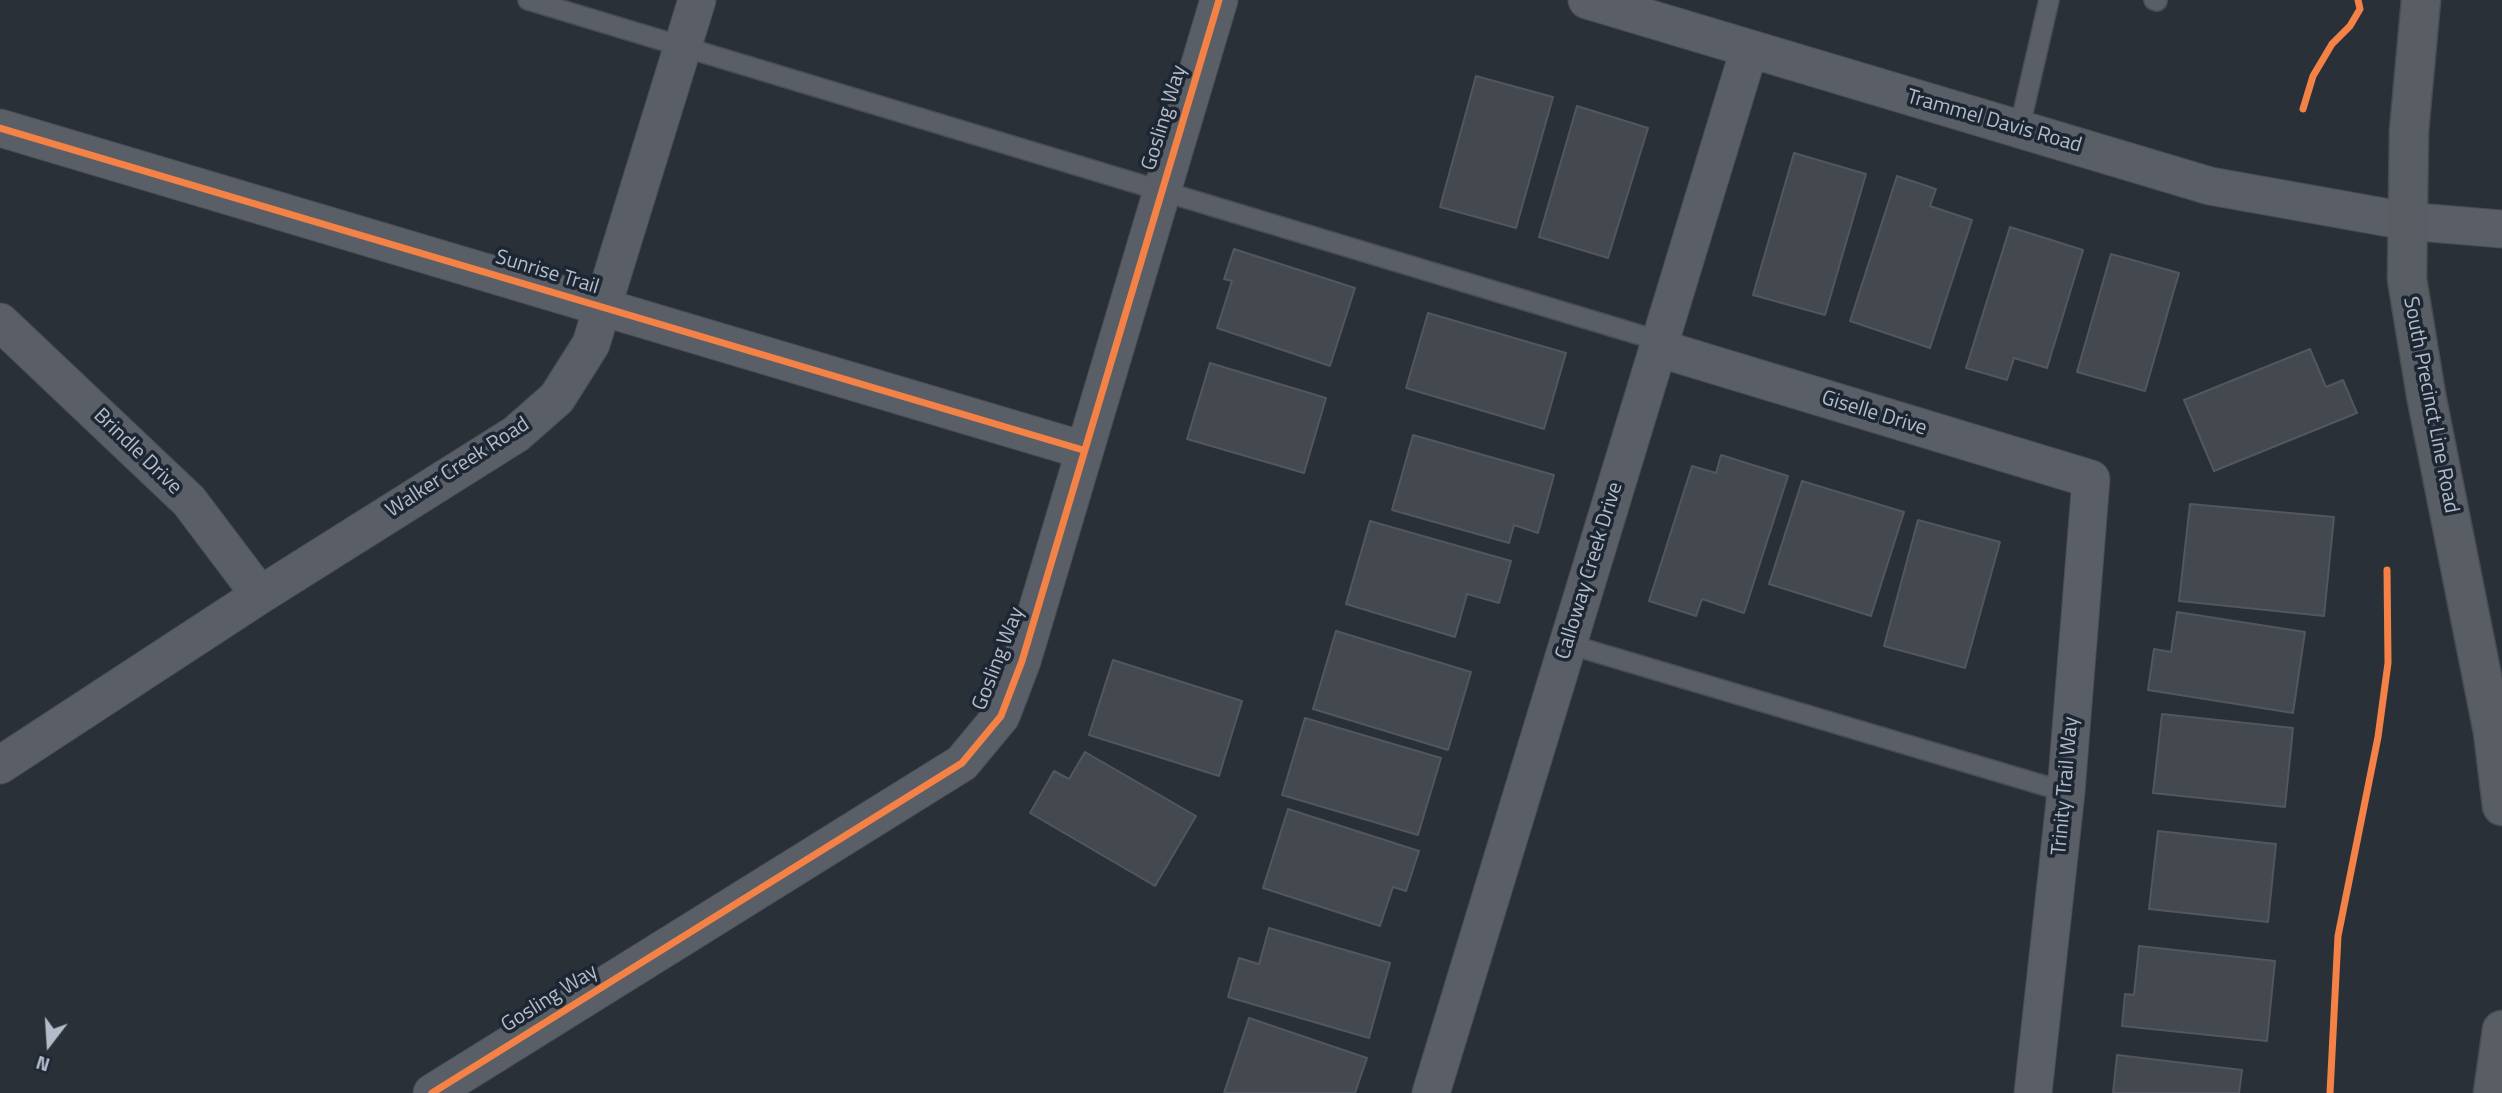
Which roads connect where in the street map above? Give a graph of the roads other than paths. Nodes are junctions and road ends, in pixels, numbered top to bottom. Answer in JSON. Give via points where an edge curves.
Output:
{"nodes":[{"id":1,"x":528,"y":0,"type":"edge"},
{"id":2,"x":697,"y":0,"type":"edge"},
{"id":3,"x":1219,"y":0,"type":"edge"},
{"id":4,"x":1587,"y":0,"type":"edge"},
{"id":5,"x":2049,"y":0,"type":"edge"},
{"id":6,"x":2421,"y":0,"type":"edge"},
{"id":7,"x":682,"y":46,"type":"junction"},
{"id":8,"x":1749,"y":50,"type":"junction"},
{"id":9,"x":0,"y":128,"type":"edge"},
{"id":10,"x":2019,"y":130,"type":"junction"},
{"id":11,"x":1161,"y":191,"type":"junction"},
{"id":12,"x":2406,"y":221,"type":"junction"},
{"id":13,"x":2502,"y":229,"type":"edge"},
{"id":14,"x":601,"y":307,"type":"junction"},
{"id":15,"x":0,"y":322,"type":"edge"},
{"id":16,"x":1659,"y":344,"type":"junction"},
{"id":17,"x":1083,"y":450,"type":"junction"},
{"id":18,"x":2091,"y":479,"type":"joint"},
{"id":19,"x":260,"y":594,"type":"junction"},
{"id":20,"x":1568,"y":644,"type":"junction"},
{"id":21,"x":0,"y":765,"type":"edge"},
{"id":22,"x":2066,"y":792,"type":"junction"},
{"id":23,"x":2502,"y":806,"type":"edge"},
{"id":24,"x":2502,"y":1030,"type":"edge"},
{"id":25,"x":432,"y":1093,"type":"edge"},
{"id":26,"x":1431,"y":1093,"type":"edge"},
{"id":27,"x":2033,"y":1093,"type":"edge"},
{"id":28,"x":2493,"y":1093,"type":"edge"}],
"edges":[{"from":1,"to":7,"type":"lane"},
{"from":2,"to":7,"type":"street","name":"Walker Creek Road"},
{"from":3,"to":11,"type":"street","name":"Gosling Way"},
{"from":4,"to":8,"type":"street","name":"Trammel Davis Road"},
{"from":5,"to":10,"type":"lane"},
{"from":6,"to":12,"type":"main road","name":"South Precinct Line Road"},
{"from":7,"to":11,"type":"lane"},
{"from":7,"to":14,"type":"street","name":"Walker Creek Road"},
{"from":8,"to":10,"type":"street","name":"Trammel Davis Road"},
{"from":8,"to":16,"type":"street","name":"Calloway Creek Drive"},
{"from":9,"to":14,"type":"street","name":"Sunrise Trail"},
{"from":10,"to":12,"type":"street","name":"Trammel Davis Road","via":[[2210,187]]},
{"from":11,"to":16,"type":"lane"},
{"from":11,"to":17,"type":"street","name":"Gosling Way"},
{"from":12,"to":13,"type":"street","name":"Trammel Davis Road"},
{"from":12,"to":23,"type":"main road","name":"South Precinct Line Road","via":[[2407,279],[2426,395],[2480,661]]},
{"from":14,"to":17,"type":"street","name":"Sunrise Trail"},
{"from":14,"to":19,"type":"street","name":"Walker Creek Road","via":[[591,344],[557,398],[516,434]]},
{"from":15,"to":19,"type":"street","name":"Brindle Drive","via":[[188,501]]},
{"from":16,"to":18,"type":"street","name":"Giselle Drive"},
{"from":16,"to":20,"type":"street","name":"Calloway Creek Drive"},
{"from":17,"to":25,"type":"street","name":"Gosling Way","via":[[1022,661],[1001,716],[962,763]]},
{"from":18,"to":22,"type":"street","name":"Trinity Trail Way"},
{"from":19,"to":21,"type":"street","name":"Walker Creek Road"},
{"from":20,"to":22,"type":"lane"},
{"from":20,"to":26,"type":"street","name":"Calloway Creek Drive"},
{"from":22,"to":27,"type":"street","name":"Trinity Trail Way"},
{"from":24,"to":28,"type":"main road"}]}
